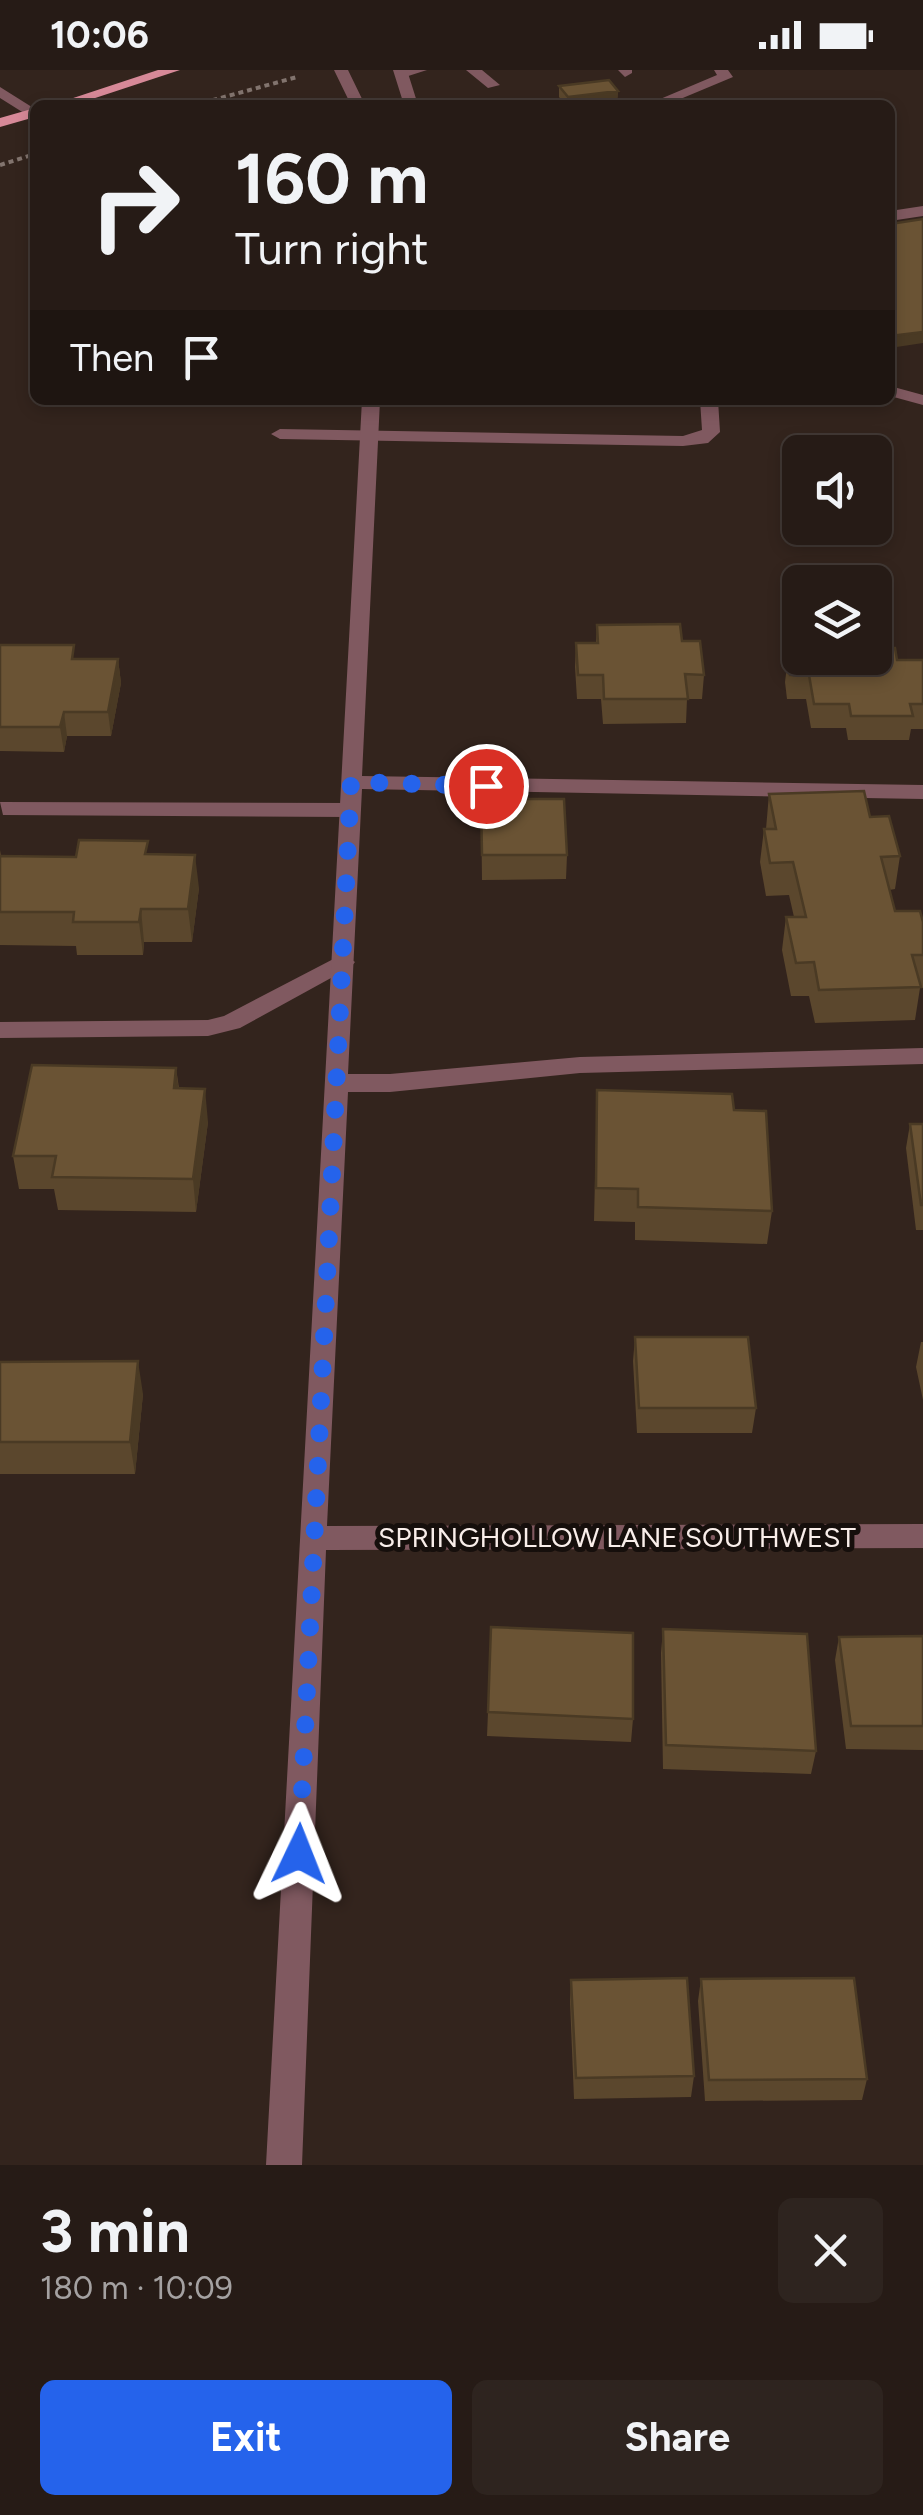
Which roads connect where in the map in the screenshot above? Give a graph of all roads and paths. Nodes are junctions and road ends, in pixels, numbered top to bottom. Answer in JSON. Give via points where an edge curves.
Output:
{"nodes":[{"id":1,"x":173,"y":70,"type":"edge"},
{"id":2,"x":341,"y":70,"type":"edge"},
{"id":3,"x":420,"y":70,"type":"edge"},
{"id":4,"x":473,"y":70,"type":"edge"},
{"id":5,"x":722,"y":70,"type":"edge"},
{"id":6,"x":401,"y":72,"type":"edge"},
{"id":7,"x":297,"y":78,"type":"dead end"},
{"id":8,"x":492,"y":85,"type":"dead end"},
{"id":9,"x":0,"y":91,"type":"edge"},
{"id":10,"x":76,"y":100,"type":"edge"},
{"id":11,"x":214,"y":100,"type":"edge"},
{"id":12,"x":356,"y":100,"type":"edge"},
{"id":13,"x":409,"y":100,"type":"edge"},
{"id":14,"x":667,"y":100,"type":"edge"},
{"id":15,"x":30,"y":111,"type":"edge"},
{"id":16,"x":30,"y":115,"type":"edge"},
{"id":17,"x":0,"y":123,"type":"edge"},
{"id":18,"x":30,"y":156,"type":"edge"},
{"id":19,"x":0,"y":165,"type":"edge"},
{"id":20,"x":923,"y":211,"type":"edge"},
{"id":21,"x":895,"y":215,"type":"edge"},
{"id":22,"x":895,"y":393,"type":"edge"},
{"id":23,"x":923,"y":400,"type":"edge"},
{"id":24,"x":371,"y":405,"type":"edge"},
{"id":25,"x":709,"y":405,"type":"edge"},
{"id":26,"x":280,"y":434,"type":"dead end"},
{"id":27,"x":370,"y":435,"type":"junction"},
{"id":28,"x":923,"y":792,"type":"edge"},
{"id":29,"x":351,"y":796,"type":"junction"},
{"id":30,"x":4,"y":808,"type":"dead end"},
{"id":31,"x":344,"y":962,"type":"junction"},
{"id":32,"x":0,"y":1030,"type":"edge"},
{"id":33,"x":923,"y":1056,"type":"edge"},
{"id":34,"x":338,"y":1084,"type":"junction"},
{"id":35,"x":923,"y":1536,"type":"edge"},
{"id":36,"x":312,"y":1538,"type":"junction"},
{"id":37,"x":284,"y":2165,"type":"edge"}],
"edges":[{"from":1,"to":10,"type":"main road"},
{"from":2,"to":12,"type":"street"},
{"from":3,"to":6,"type":"street"},
{"from":4,"to":8,"type":"street"},
{"from":5,"to":14,"type":"street","via":[[726,78]]},
{"from":6,"to":13,"type":"street"},
{"from":7,"to":11,"type":"path"},
{"from":9,"to":15,"type":"street"},
{"from":16,"to":17,"type":"main road"},
{"from":18,"to":19,"type":"path"},
{"from":20,"to":21,"type":"street"},
{"from":22,"to":23,"type":"street"},
{"from":24,"to":27,"type":"street"},
{"from":25,"to":27,"type":"street","via":[[711,432],[702,439]]},
{"from":26,"to":27,"type":"street"},
{"from":27,"to":29,"type":"street"},
{"from":28,"to":29,"type":"street"},
{"from":29,"to":30,"type":"street"},
{"from":29,"to":31,"type":"street"},
{"from":31,"to":32,"type":"street","via":[[232,1022],[208,1028]]},
{"from":31,"to":34,"type":"street"},
{"from":33,"to":34,"type":"street","via":[[580,1065]]},
{"from":34,"to":36,"type":"street"},
{"from":35,"to":36,"type":"street","name":"SPRINGHOLLOW LANE SOUTHWEST"},
{"from":36,"to":37,"type":"street"}]}
